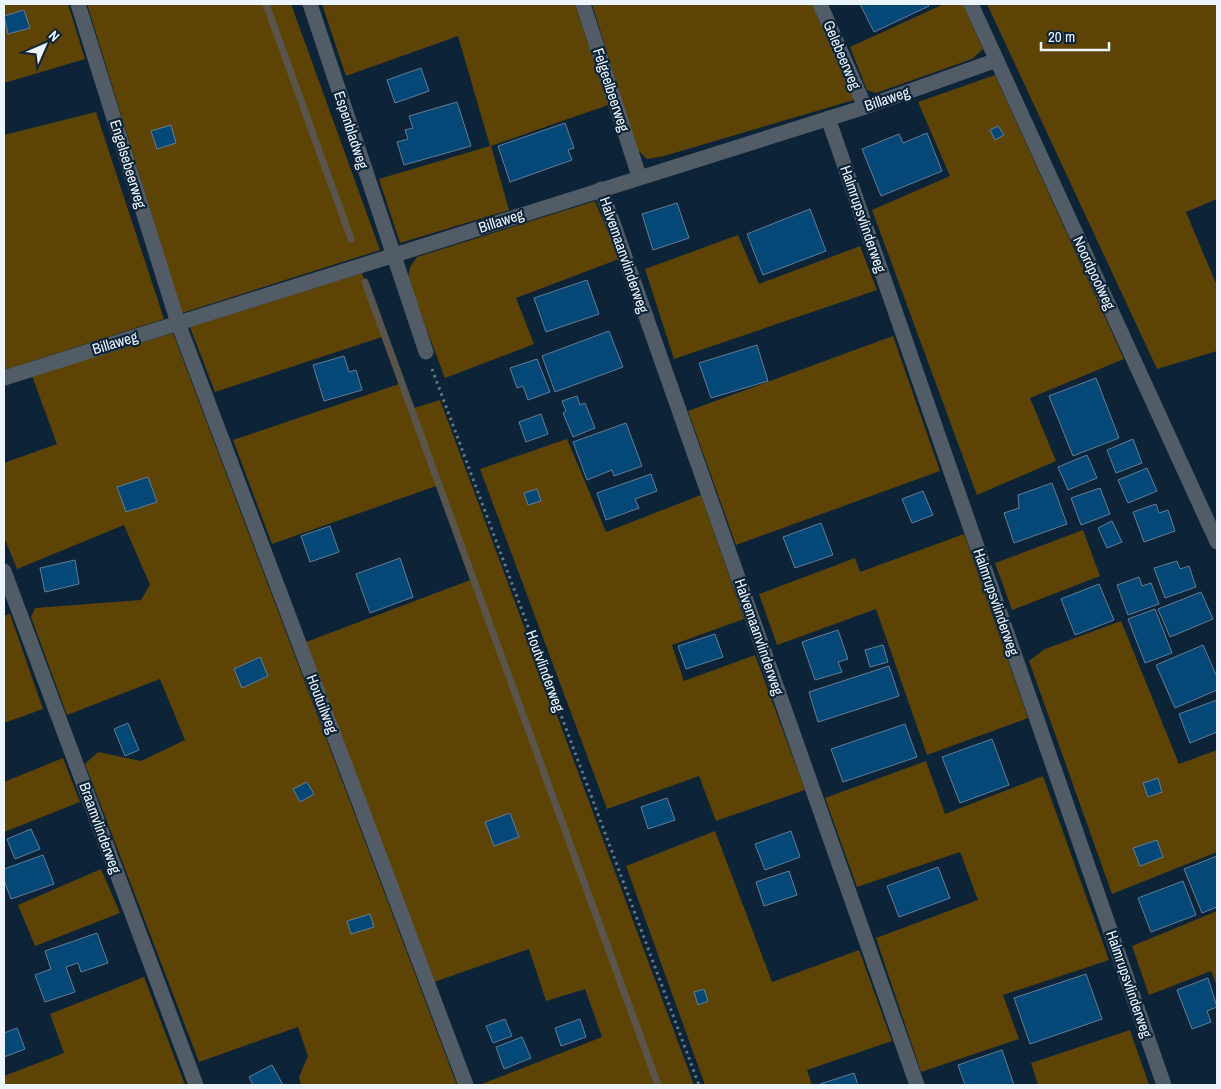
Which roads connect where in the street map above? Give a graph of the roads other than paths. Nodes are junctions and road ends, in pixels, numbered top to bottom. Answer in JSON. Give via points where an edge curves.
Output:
{"nodes":[{"id":1,"x":78,"y":4,"type":"edge"},
{"id":2,"x":310,"y":4,"type":"edge"},
{"id":3,"x":583,"y":4,"type":"edge"},
{"id":4,"x":820,"y":4,"type":"edge"},
{"id":5,"x":971,"y":4,"type":"edge"},
{"id":6,"x":997,"y":60,"type":"junction"},
{"id":7,"x":865,"y":107,"type":"junction"},
{"id":8,"x":828,"y":118,"type":"junction"},
{"id":9,"x":639,"y":176,"type":"junction"},
{"id":10,"x":601,"y":190,"type":"junction"},
{"id":11,"x":393,"y":256,"type":"junction"},
{"id":12,"x":178,"y":323,"type":"junction"},
{"id":13,"x":426,"y":352,"type":"road end"},
{"id":14,"x":4,"y":378,"type":"edge"},
{"id":15,"x":1217,"y":542,"type":"edge"},
{"id":16,"x":4,"y":571,"type":"edge"},
{"id":17,"x":196,"y":1085,"type":"edge"},
{"id":18,"x":466,"y":1085,"type":"edge"},
{"id":19,"x":917,"y":1085,"type":"edge"},
{"id":20,"x":1164,"y":1085,"type":"edge"}],
"edges":[{"from":1,"to":12,"type":"street","name":"Engelsebeerweg"},
{"from":2,"to":11,"type":"street","name":"Espenbladweg"},
{"from":3,"to":9,"type":"street","name":"Felgeelbeerweg"},
{"from":4,"to":7,"type":"street","name":"Gelebeerweg"},
{"from":5,"to":6,"type":"street","name":"Noordpoolweg"},
{"from":6,"to":7,"type":"street","name":"Billaweg"},
{"from":6,"to":15,"type":"street","name":"Noordpoolweg"},
{"from":7,"to":8,"type":"street","name":"Billaweg"},
{"from":8,"to":9,"type":"street","name":"Billaweg"},
{"from":8,"to":20,"type":"street","name":"Halmrupsvlinderweg"},
{"from":9,"to":10,"type":"street","name":"Billaweg"},
{"from":10,"to":11,"type":"street","name":"Billaweg"},
{"from":10,"to":19,"type":"street","name":"Halvemaanvlinderweg"},
{"from":11,"to":12,"type":"street","name":"Billaweg"},
{"from":11,"to":13,"type":"street"},
{"from":12,"to":14,"type":"street","name":"Billaweg"},
{"from":12,"to":18,"type":"street","name":"Houtuilweg"},
{"from":16,"to":17,"type":"street","name":"Braamvlinderweg"}]}
